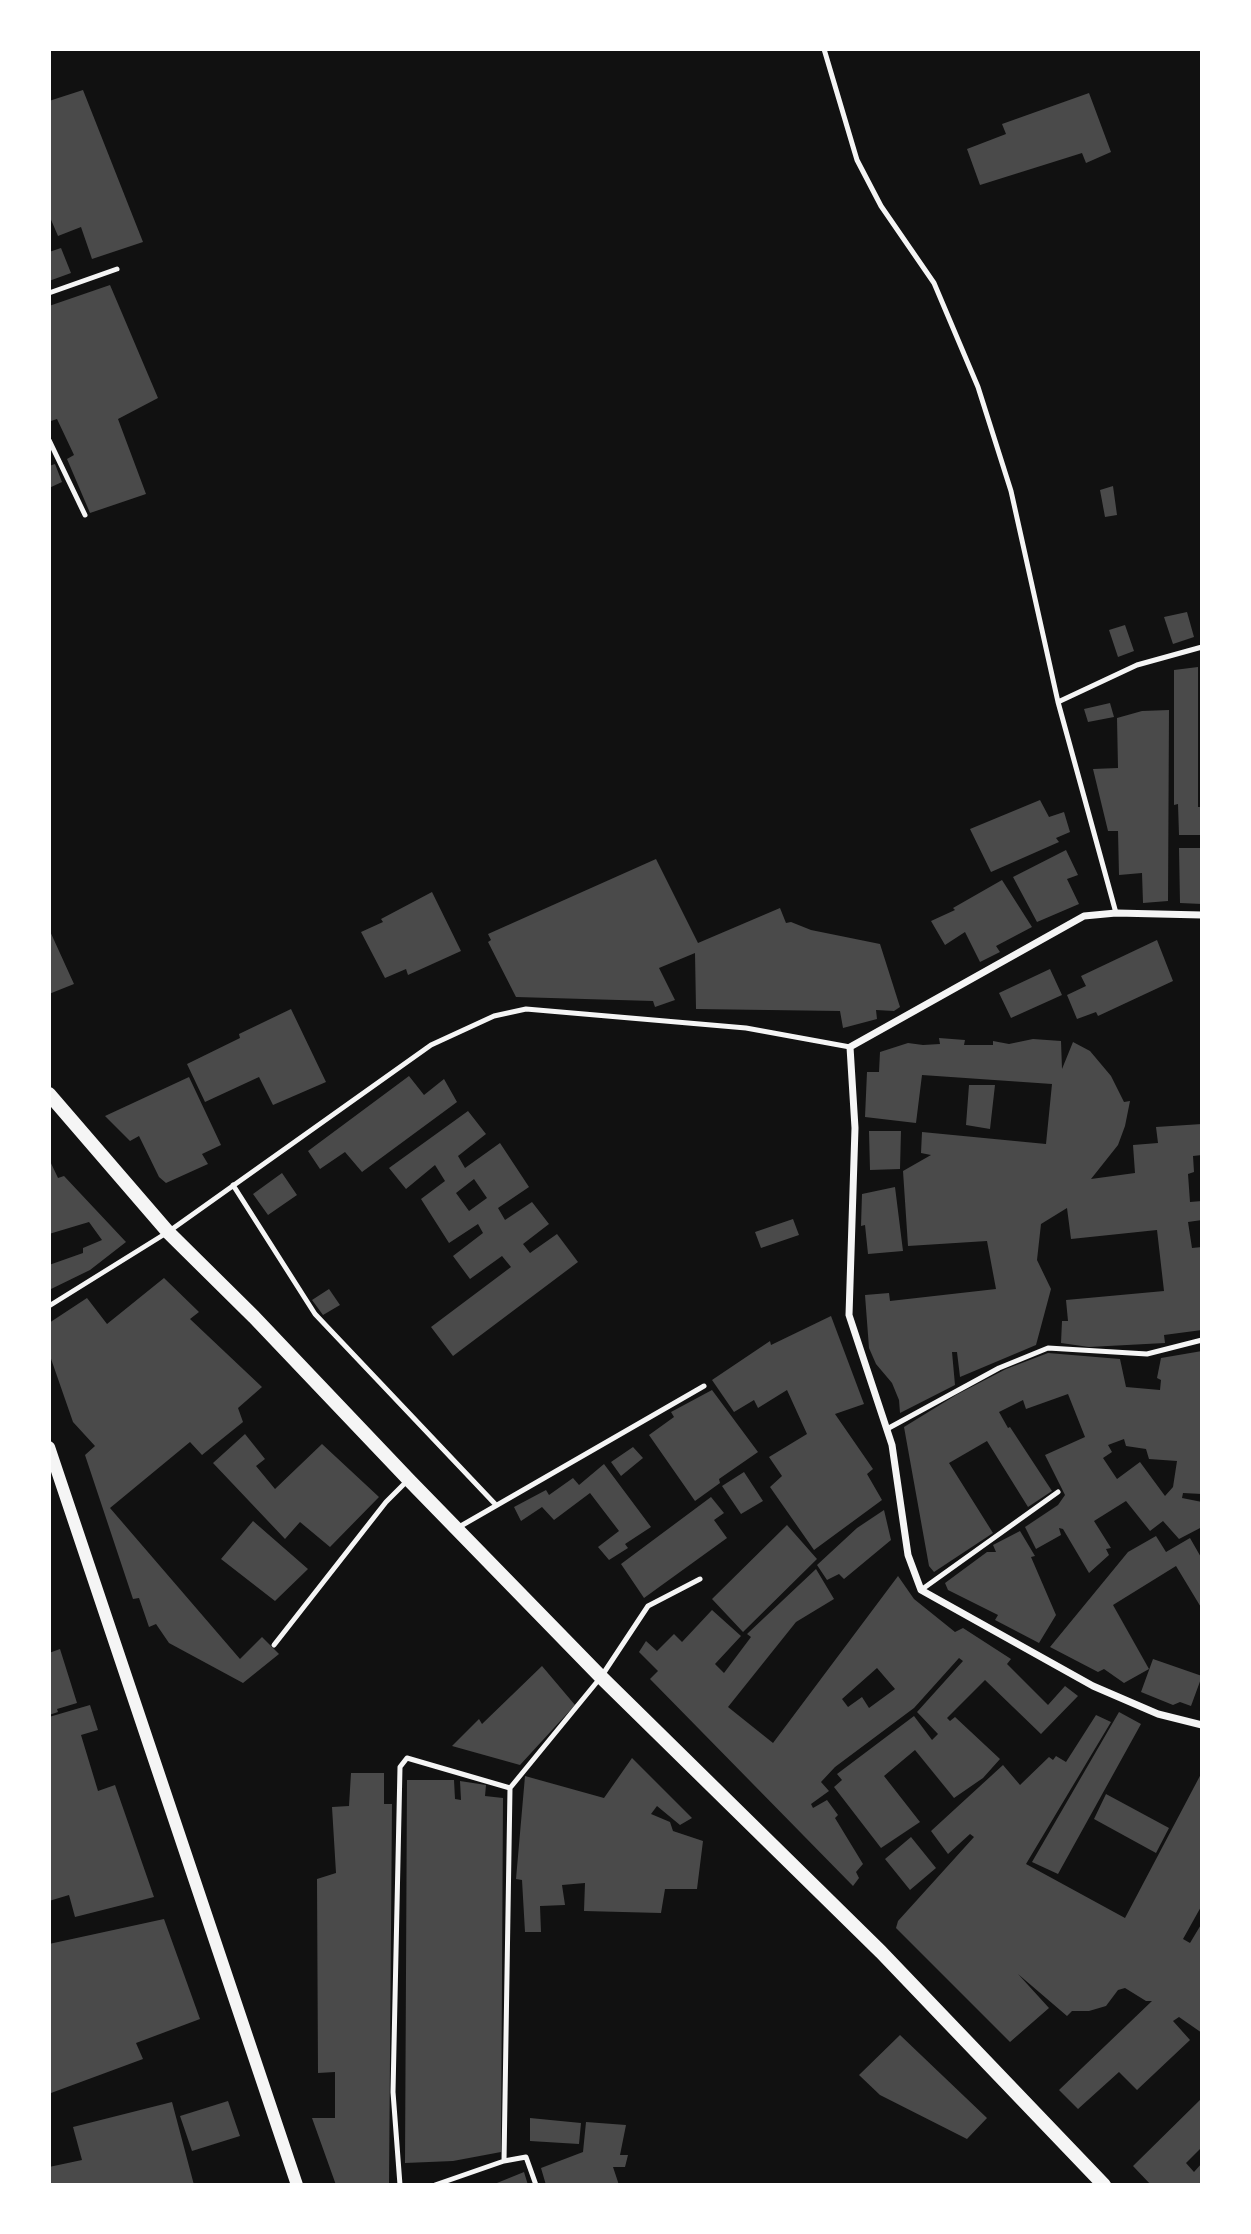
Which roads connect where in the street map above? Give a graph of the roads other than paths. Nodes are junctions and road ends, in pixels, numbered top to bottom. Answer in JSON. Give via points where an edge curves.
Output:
{"nodes":[{"id":1,"x":824,"y":49,"type":"edge"},
{"id":2,"x":117,"y":269,"type":"dead end"},
{"id":3,"x":49,"y":293,"type":"edge"},
{"id":4,"x":49,"y":440,"type":"edge"},
{"id":5,"x":85,"y":515,"type":"dead end"},
{"id":6,"x":1202,"y":647,"type":"edge"},
{"id":7,"x":1058,"y":702,"type":"junction"},
{"id":8,"x":1116,"y":913,"type":"junction"},
{"id":9,"x":1202,"y":915,"type":"edge"},
{"id":10,"x":850,"y":1048,"type":"junction"},
{"id":11,"x":49,"y":1094,"type":"edge"},
{"id":12,"x":233,"y":1185,"type":"junction"},
{"id":13,"x":168,"y":1232,"type":"junction"},
{"id":14,"x":49,"y":1306,"type":"edge"},
{"id":15,"x":1202,"y":1340,"type":"edge"},
{"id":16,"x":704,"y":1386,"type":"dead end"},
{"id":17,"x":887,"y":1429,"type":"junction"},
{"id":18,"x":49,"y":1447,"type":"edge"},
{"id":19,"x":409,"y":1480,"type":"junction"},
{"id":20,"x":1058,"y":1492,"type":"dead end"},
{"id":21,"x":496,"y":1506,"type":"junction"},
{"id":22,"x":456,"y":1529,"type":"junction"},
{"id":23,"x":699,"y":1579,"type":"dead end"},
{"id":24,"x":921,"y":1590,"type":"junction"},
{"id":25,"x":274,"y":1645,"type":"dead end"},
{"id":26,"x":601,"y":1678,"type":"junction"},
{"id":27,"x":1202,"y":1725,"type":"edge"},
{"id":28,"x":510,"y":1788,"type":"junction"},
{"id":29,"x":504,"y":2161,"type":"junction"},
{"id":30,"x":297,"y":2185,"type":"edge"},
{"id":31,"x":400,"y":2185,"type":"edge"},
{"id":32,"x":435,"y":2185,"type":"edge"},
{"id":33,"x":536,"y":2185,"type":"edge"},
{"id":34,"x":1104,"y":2185,"type":"edge"}],
"edges":[{"from":1,"to":7,"type":"lane","via":[[857,160],[881,206],[934,283],[978,387],[1012,491]]},
{"from":2,"to":3,"type":"lane"},
{"from":4,"to":5,"type":"lane"},
{"from":6,"to":7,"type":"lane","via":[[1138,665]]},
{"from":7,"to":8,"type":"lane"},
{"from":8,"to":9,"type":"street"},
{"from":8,"to":10,"type":"street","via":[[1084,916]]},
{"from":10,"to":12,"type":"lane","via":[[732,1027],[526,1009],[494,1016],[431,1045]]},
{"from":10,"to":17,"type":"street","via":[[855,1128],[849,1315]]},
{"from":11,"to":13,"type":"main road"},
{"from":12,"to":13,"type":"lane"},
{"from":12,"to":21,"type":"lane","via":[[315,1314]]},
{"from":13,"to":14,"type":"lane"},
{"from":13,"to":19,"type":"main road"},
{"from":15,"to":17,"type":"lane","via":[[1147,1354],[1048,1349],[999,1368]]},
{"from":16,"to":21,"type":"lane"},
{"from":17,"to":24,"type":"street","via":[[908,1555]]},
{"from":18,"to":30,"type":"street"},
{"from":19,"to":22,"type":"main road"},
{"from":19,"to":25,"type":"lane","via":[[386,1502]]},
{"from":20,"to":24,"type":"lane"},
{"from":21,"to":22,"type":"lane"},
{"from":22,"to":26,"type":"main road"},
{"from":23,"to":26,"type":"lane","via":[[648,1606]]},
{"from":24,"to":27,"type":"street","via":[[1093,1686],[1158,1714]]},
{"from":26,"to":28,"type":"lane"},
{"from":26,"to":34,"type":"main road","via":[[881,1952]]},
{"from":28,"to":29,"type":"lane"},
{"from":28,"to":31,"type":"lane","via":[[407,1758],[400,1767],[393,2092]]},
{"from":29,"to":32,"type":"lane"},
{"from":29,"to":33,"type":"lane","via":[[526,2157]]}]}
